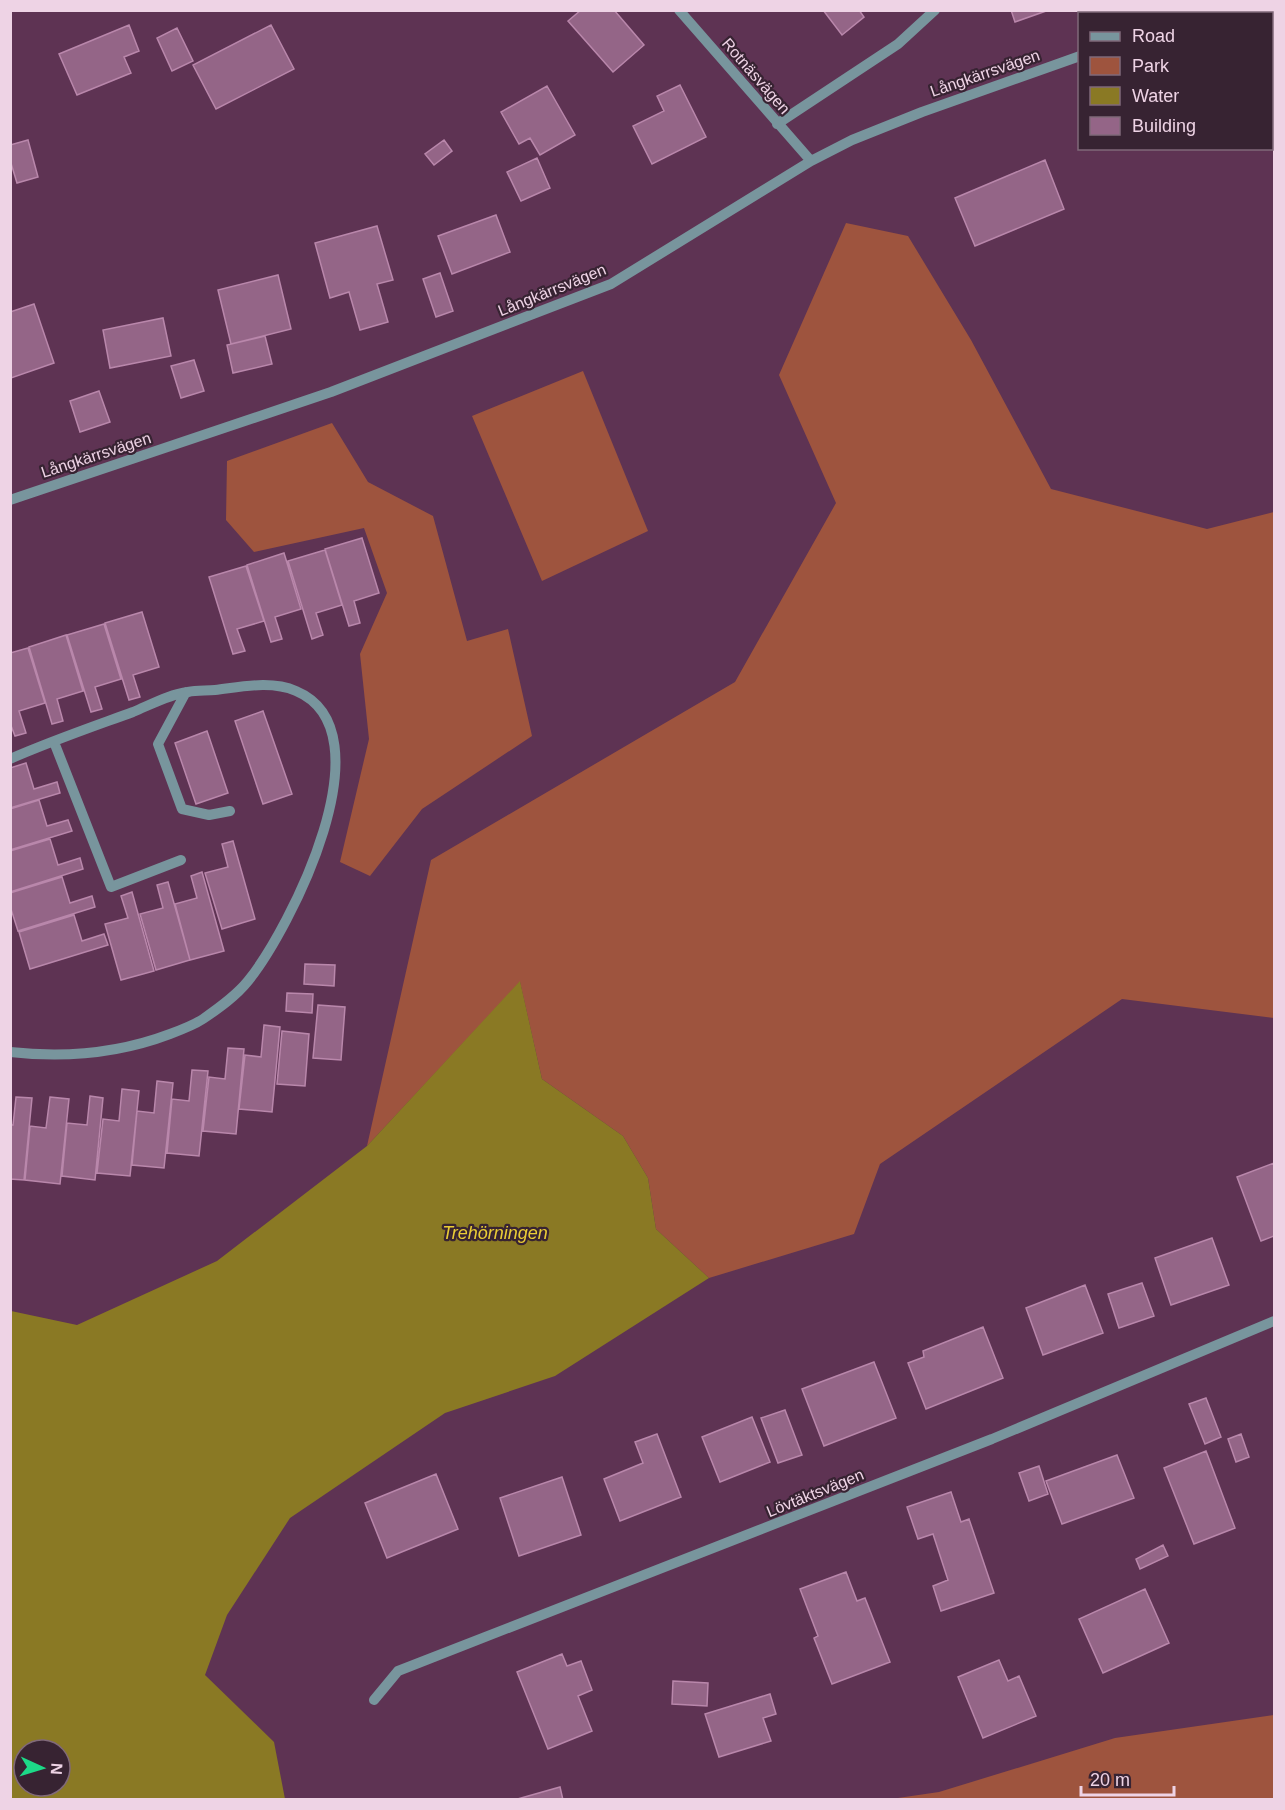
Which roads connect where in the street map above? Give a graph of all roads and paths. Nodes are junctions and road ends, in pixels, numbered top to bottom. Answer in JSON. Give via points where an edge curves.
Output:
{"nodes":[{"id":1,"x":679,"y":10,"type":"edge"},
{"id":2,"x":935,"y":10,"type":"edge"},
{"id":3,"x":1078,"y":57,"type":"edge"},
{"id":4,"x":777,"y":124,"type":"junction"},
{"id":5,"x":811,"y":161,"type":"junction"},
{"id":6,"x":10,"y":500,"type":"edge"},
{"id":7,"x":186,"y":692,"type":"junction"},
{"id":8,"x":54,"y":742,"type":"junction"},
{"id":9,"x":10,"y":759,"type":"edge"},
{"id":10,"x":230,"y":811,"type":"dead end"},
{"id":11,"x":181,"y":860,"type":"dead end"},
{"id":12,"x":10,"y":1052,"type":"edge"},
{"id":13,"x":1275,"y":1322,"type":"edge"},
{"id":14,"x":374,"y":1700,"type":"dead end"}],
"edges":[{"from":1,"to":4,"type":"street","name":"Rotnäsvägen"},
{"from":2,"to":4,"type":"street","via":[[898,44]]},
{"from":3,"to":5,"type":"street","name":"Långkärrsvägen","via":[[922,112]]},
{"from":4,"to":5,"type":"street","name":"Rotnäsvägen"},
{"from":5,"to":6,"type":"street","name":"Långkärrsvägen","via":[[611,284],[331,392]]},
{"from":7,"to":8,"type":"street"},
{"from":7,"to":10,"type":"street","via":[[158,744],[166,766],[182,809],[209,815]]},
{"from":7,"to":12,"type":"street","via":[[275,686],[314,701],[325,717],[332,731],[336,758],[330,806],[298,897],[247,982],[201,1021],[118,1050],[43,1056]]},
{"from":8,"to":9,"type":"street"},
{"from":8,"to":11,"type":"street","via":[[111,887]]},
{"from":13,"to":14,"type":"street","name":"Lövtäktsvägen","via":[[992,1439],[398,1671]]}]}
